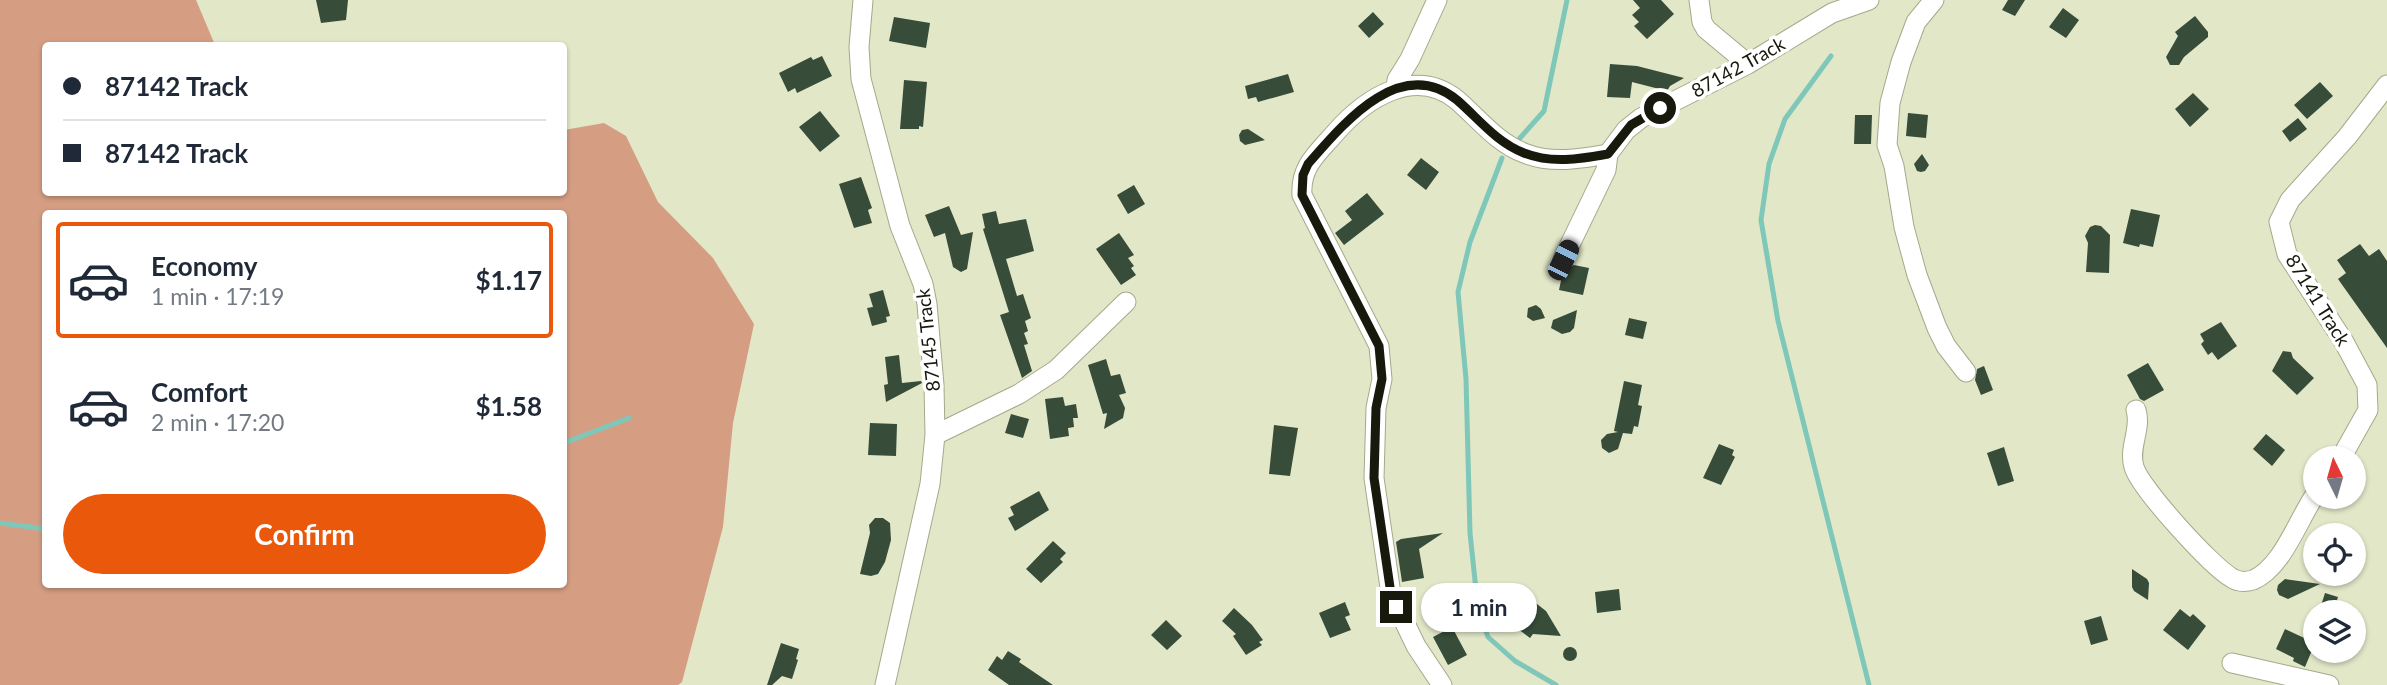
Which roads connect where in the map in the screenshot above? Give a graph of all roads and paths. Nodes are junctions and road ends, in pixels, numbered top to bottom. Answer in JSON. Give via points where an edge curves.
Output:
{"nodes":[{"id":1,"x":863,"y":0,"type":"edge"},
{"id":2,"x":1437,"y":0,"type":"edge"},
{"id":3,"x":1699,"y":0,"type":"edge"},
{"id":4,"x":1869,"y":0,"type":"edge"},
{"id":5,"x":1934,"y":0,"type":"edge"},
{"id":6,"x":1748,"y":64,"type":"junction"},
{"id":7,"x":2387,"y":85,"type":"edge"},
{"id":8,"x":1396,"y":87,"type":"junction"},
{"id":9,"x":1608,"y":154,"type":"junction"},
{"id":10,"x":1563,"y":260,"type":"dead end"},
{"id":11,"x":1126,"y":302,"type":"dead end"},
{"id":12,"x":1966,"y":372,"type":"dead end"},
{"id":13,"x":2136,"y":410,"type":"dead end"},
{"id":14,"x":936,"y":435,"type":"junction"},
{"id":15,"x":2348,"y":446,"type":"edge"},
{"id":16,"x":2307,"y":509,"type":"edge"},
{"id":17,"x":2232,"y":663,"type":"dead end"},
{"id":18,"x":885,"y":685,"type":"edge"},
{"id":19,"x":1443,"y":685,"type":"edge"},
{"id":20,"x":2329,"y":685,"type":"edge"}],
"edges":[{"from":1,"to":14,"type":"street","name":"87145 Track","via":[[861,79],[900,226],[923,284]]},
{"from":2,"to":8,"type":"street"},
{"from":3,"to":6,"type":"street","via":[[1706,29]]},
{"from":4,"to":6,"type":"street","name":"87142 Track","via":[[1832,13]]},
{"from":5,"to":12,"type":"street","via":[[1916,22],[1901,62],[1887,145],[1917,275],[1946,346]]},
{"from":6,"to":9,"type":"street","name":"87142 Track","via":[[1641,118]]},
{"from":7,"to":15,"type":"street","name":"87141 Track","via":[[2290,200],[2279,222],[2287,254],[2367,385],[2368,410]]},
{"from":8,"to":9,"type":"street","via":[[1418,84],[1436,88],[1503,142],[1534,156],[1550,160]]},
{"from":8,"to":19,"type":"street","via":[[1342,126],[1308,164],[1301,185],[1306,204],[1379,346],[1382,379],[1376,408],[1374,478],[1391,594],[1416,646]]},
{"from":9,"to":10,"type":"street","via":[[1606,170]]},
{"from":11,"to":14,"type":"street","via":[[1056,370]]},
{"from":13,"to":16,"type":"street","via":[[2139,423],[2132,456],[2138,477],[2232,579],[2247,582],[2263,574],[2276,561]]},
{"from":14,"to":18,"type":"street","name":"87145 Track","via":[[930,484]]},
{"from":17,"to":20,"type":"street"}]}
